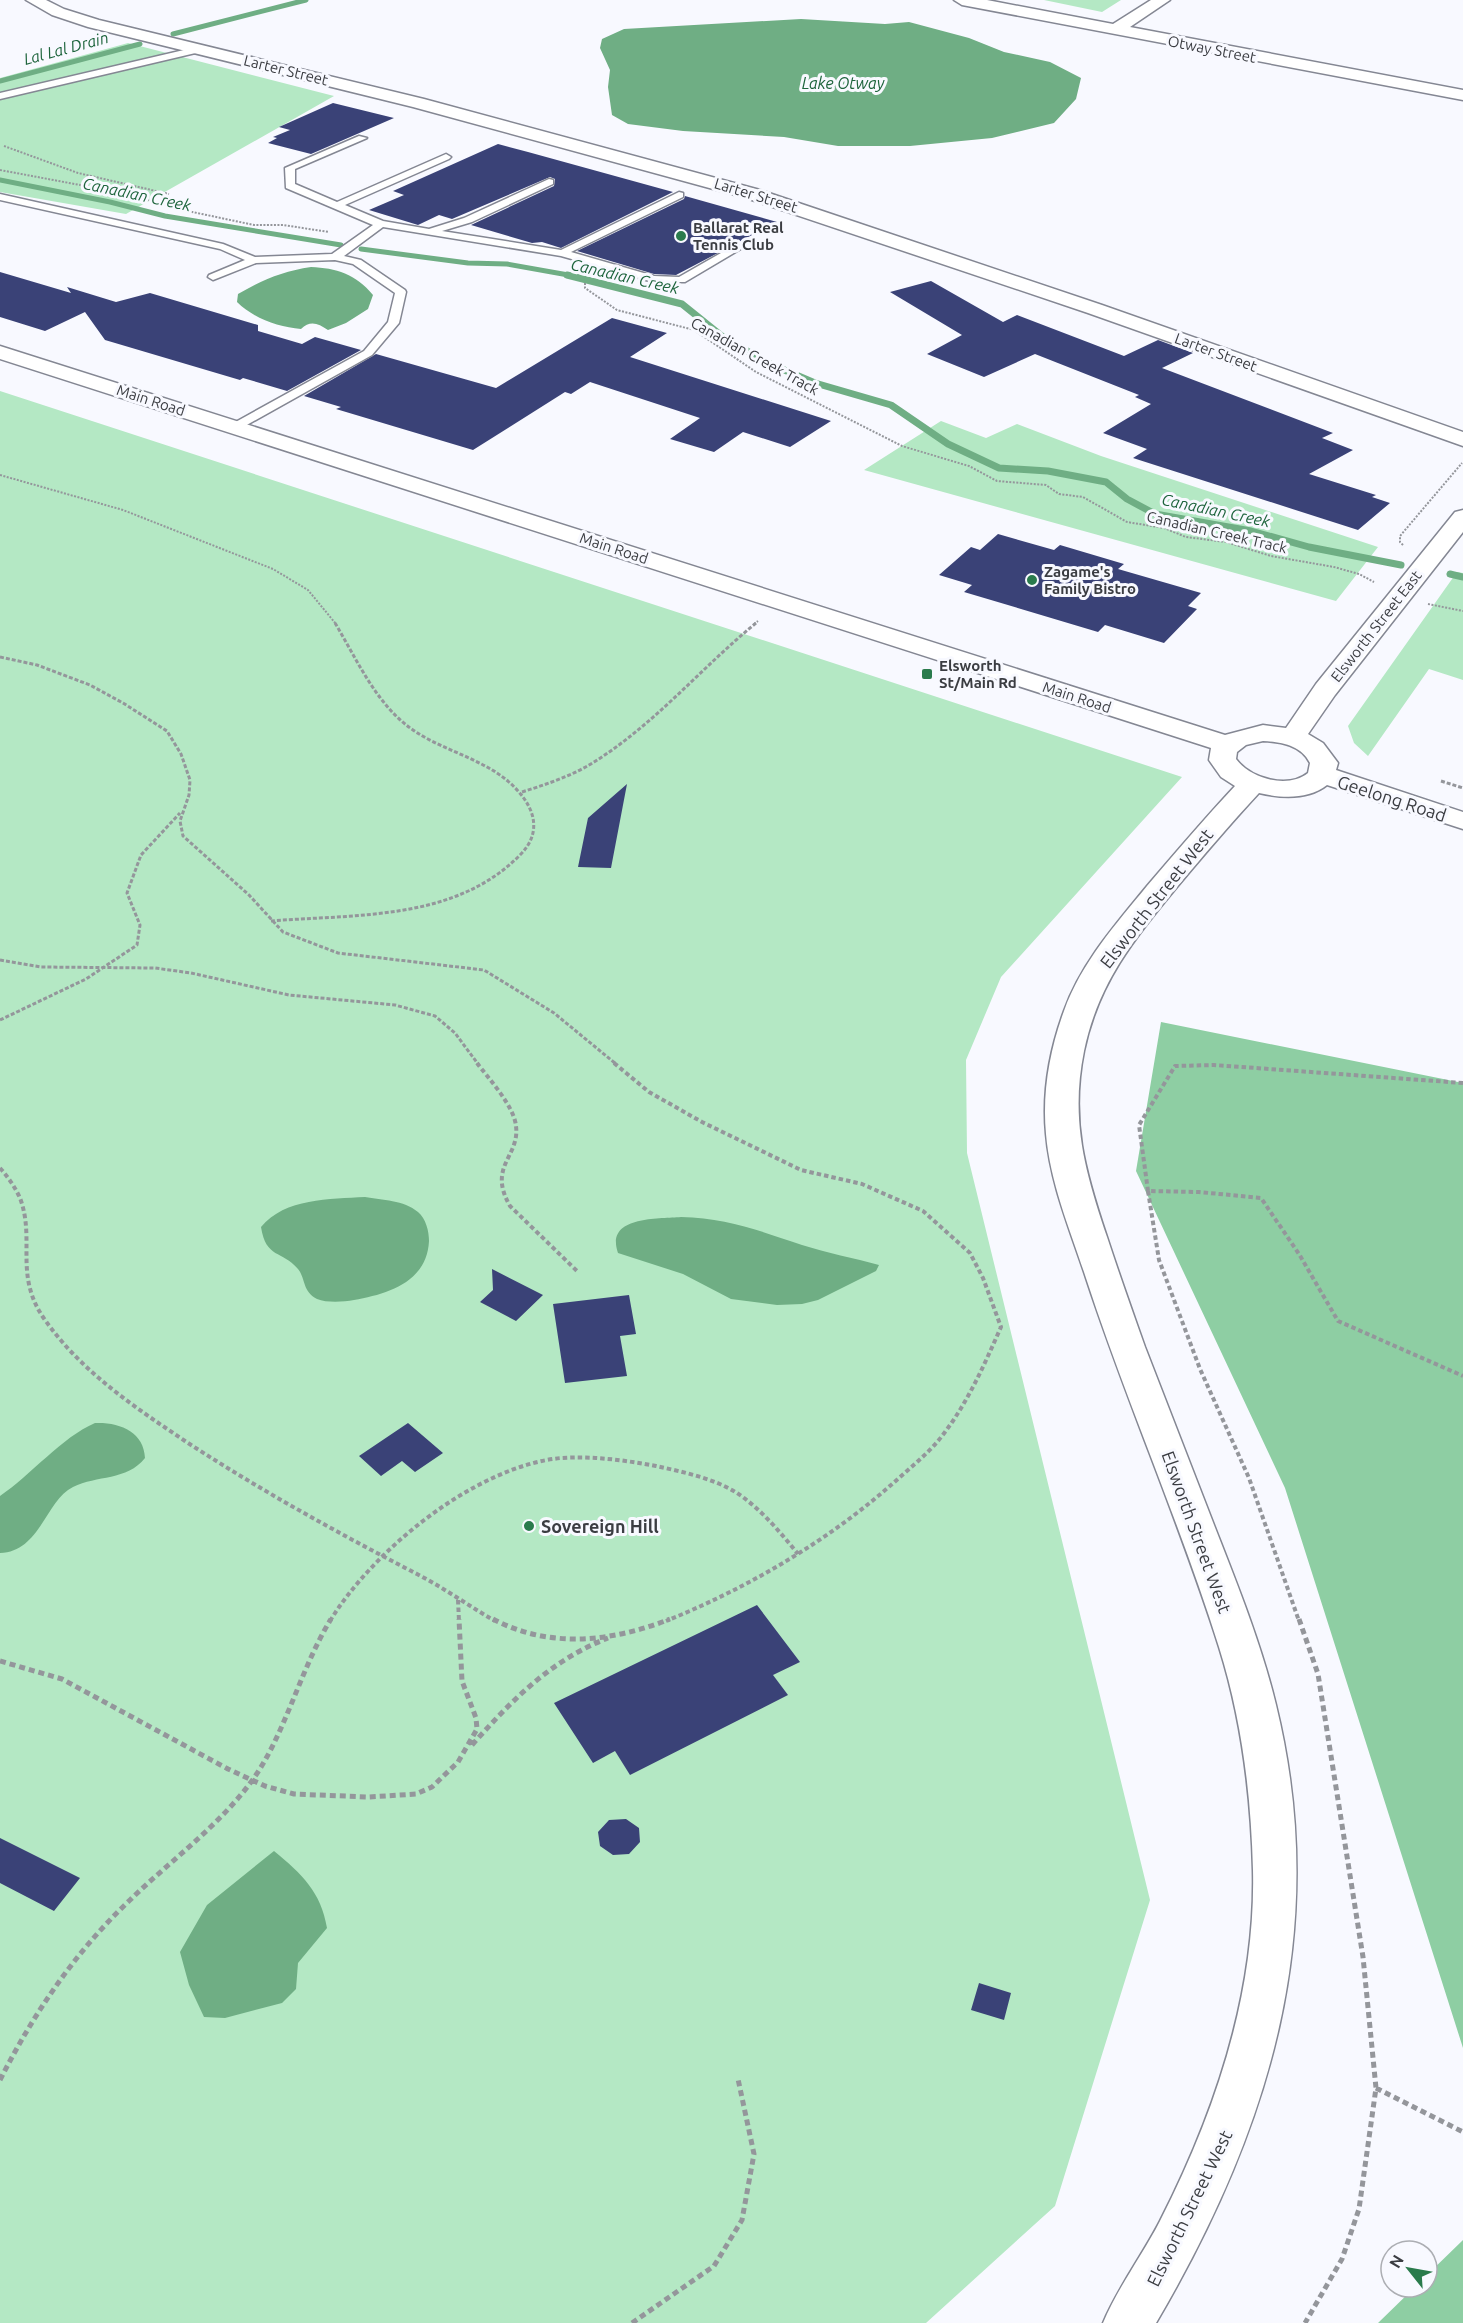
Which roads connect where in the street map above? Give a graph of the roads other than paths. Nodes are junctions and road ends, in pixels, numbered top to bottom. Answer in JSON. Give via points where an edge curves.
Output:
{"nodes":[{"id":1,"x":34,"y":0,"type":"edge"},
{"id":2,"x":962,"y":0,"type":"edge"},
{"id":3,"x":1162,"y":0,"type":"edge"},
{"id":4,"x":1114,"y":30,"type":"junction"},
{"id":5,"x":201,"y":49,"type":"junction"},
{"id":6,"x":1463,"y":95,"type":"edge"},
{"id":7,"x":0,"y":96,"type":"edge"},
{"id":8,"x":362,"y":138,"type":"dead end"},
{"id":9,"x":446,"y":157,"type":"dead end"},
{"id":10,"x":549,"y":182,"type":"dead end"},
{"id":11,"x":679,"y":195,"type":"dead end"},
{"id":12,"x":0,"y":196,"type":"edge"},
{"id":13,"x":338,"y":205,"type":"junction"},
{"id":14,"x":381,"y":224,"type":"junction"},
{"id":15,"x":425,"y":232,"type":"junction"},
{"id":16,"x":739,"y":247,"type":"dead end"},
{"id":17,"x":562,"y":253,"type":"junction"},
{"id":18,"x":335,"y":257,"type":"junction"},
{"id":19,"x":254,"y":260,"type":"junction"},
{"id":20,"x":213,"y":277,"type":"dead end"},
{"id":21,"x":0,"y":352,"type":"edge"},
{"id":22,"x":236,"y":427,"type":"junction"},
{"id":23,"x":1463,"y":439,"type":"edge"},
{"id":24,"x":1463,"y":517,"type":"edge"},
{"id":25,"x":1293,"y":737,"type":"junction"},
{"id":26,"x":1228,"y":745,"type":"junction"},
{"id":27,"x":1322,"y":774,"type":"junction"},
{"id":28,"x":1252,"y":784,"type":"junction"},
{"id":29,"x":1463,"y":821,"type":"edge"},
{"id":30,"x":1128,"y":2323,"type":"edge"}],
"edges":[{"from":1,"to":5,"type":"street","name":"Larter Street","via":[[88,22]]},
{"from":2,"to":4,"type":"street","name":"Otway Street"},
{"from":3,"to":4,"type":"street"},
{"from":4,"to":6,"type":"street","name":"Otway Street"},
{"from":5,"to":7,"type":"lane"},
{"from":5,"to":23,"type":"street","name":"Larter Street","via":[[487,121],[753,194]]},
{"from":8,"to":13,"type":"lane","via":[[290,168],[290,186]]},
{"from":9,"to":13,"type":"lane"},
{"from":10,"to":15,"type":"lane","via":[[468,220]]},
{"from":11,"to":17,"type":"lane"},
{"from":12,"to":19,"type":"lane","via":[[223,247]]},
{"from":13,"to":14,"type":"lane"},
{"from":14,"to":15,"type":"lane"},
{"from":14,"to":18,"type":"lane"},
{"from":15,"to":17,"type":"lane"},
{"from":16,"to":17,"type":"lane","via":[[681,280],[653,279]]},
{"from":18,"to":19,"type":"lane"},
{"from":18,"to":22,"type":"lane","via":[[357,262],[401,292],[393,323],[368,353]]},
{"from":19,"to":20,"type":"lane"},
{"from":21,"to":22,"type":"street","name":"Main Road"},
{"from":22,"to":26,"type":"street","name":"Main Road"},
{"from":24,"to":25,"type":"street","name":"Elsworth Street East","via":[[1325,690]]},
{"from":25,"to":26,"type":"street","via":[[1256,734]]},
{"from":25,"to":27,"type":"street","via":[[1318,751],[1324,763]]},
{"from":26,"to":28,"type":"street","via":[[1222,755],[1225,766]]},
{"from":27,"to":28,"type":"street","via":[[1311,783],[1294,788]]},
{"from":27,"to":29,"type":"street","name":"Geelong Road"},
{"from":28,"to":30,"type":"street","name":"Elsworth Street West","via":[[1149,903],[1096,975],[1076,1019],[1062,1093],[1062,1134],[1071,1179],[1114,1313],[1222,1599],[1256,1706],[1270,1779],[1275,1845],[1274,1924],[1267,1980],[1245,2080],[1218,2157],[1156,2280]]}]}
